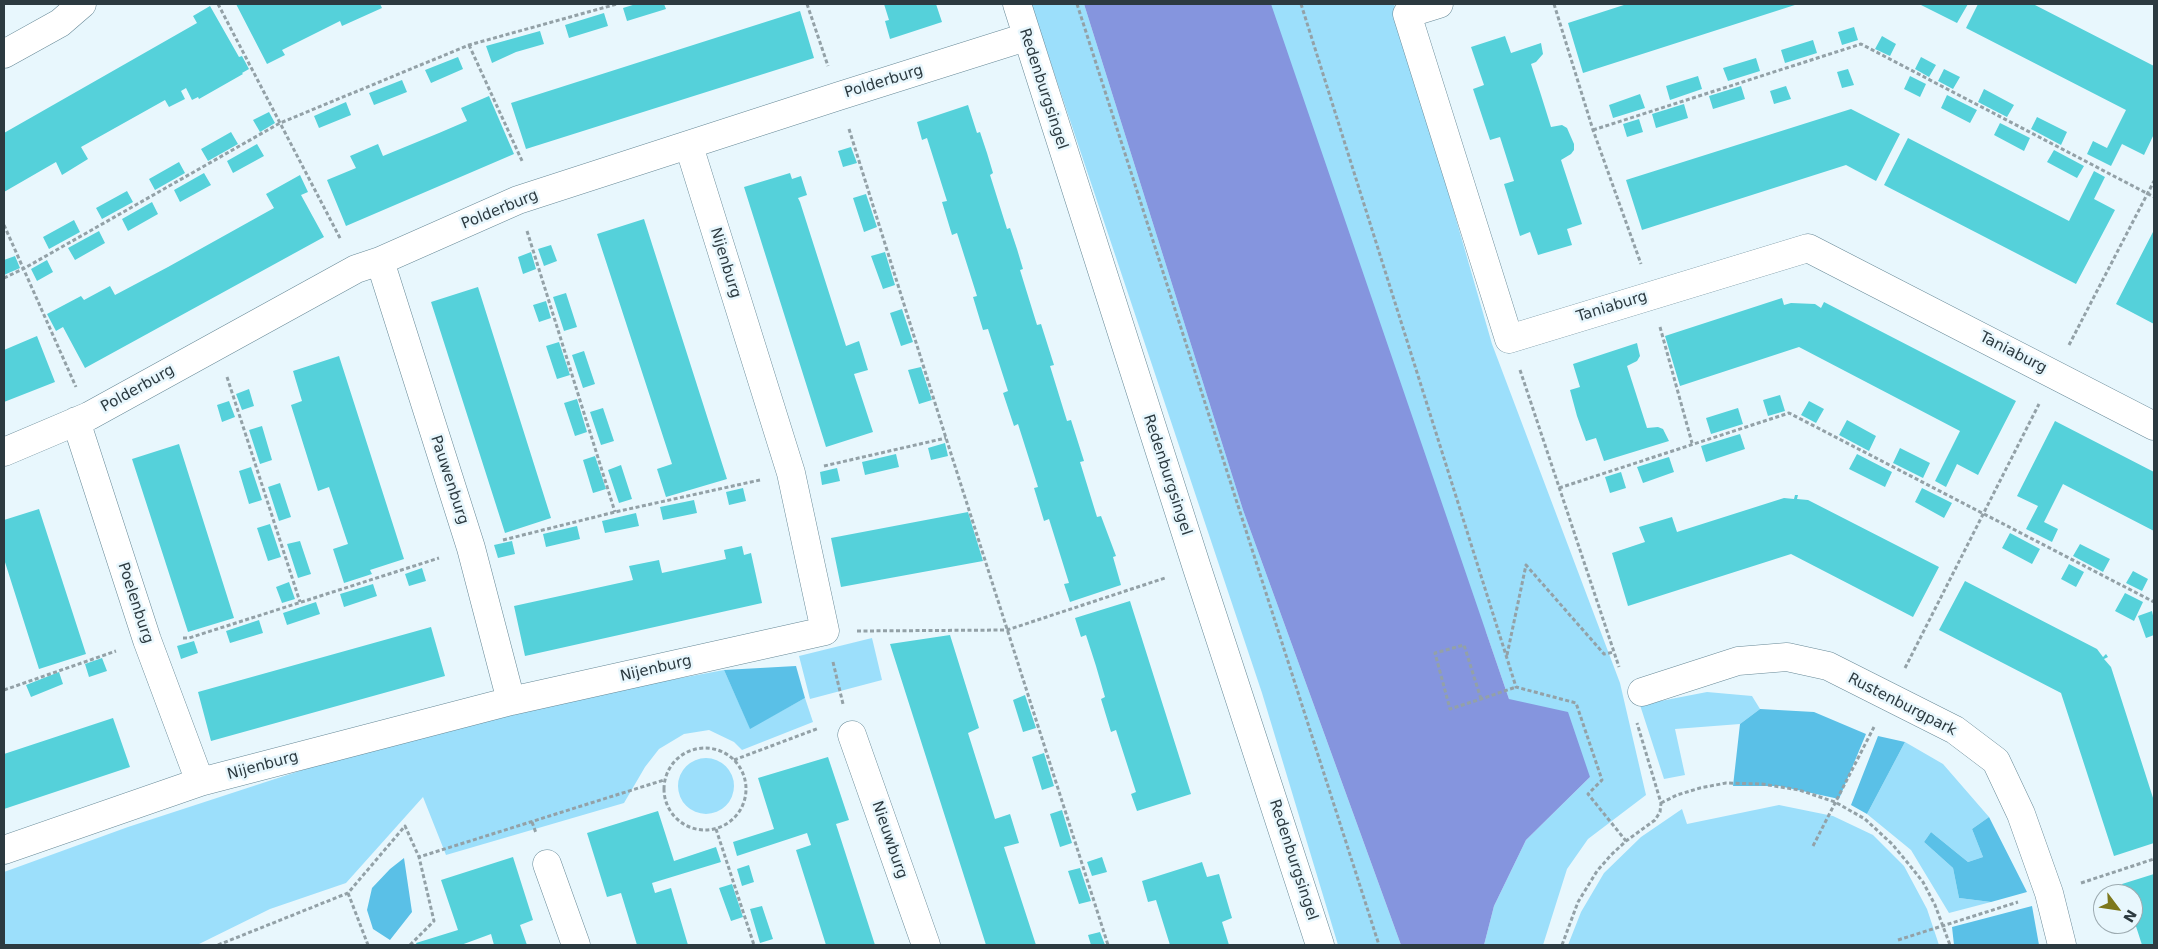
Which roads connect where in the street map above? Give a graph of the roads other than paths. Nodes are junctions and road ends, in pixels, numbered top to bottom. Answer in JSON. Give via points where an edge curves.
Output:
{"nodes":[{"id":1,"x":82,"y":4,"type":"edge"},
{"id":2,"x":1017,"y":4,"type":"edge"},
{"id":3,"x":1439,"y":4,"type":"edge"},
{"id":4,"x":1026,"y":37,"type":"junction"},
{"id":5,"x":4,"y":54,"type":"edge"},
{"id":6,"x":688,"y":146,"type":"junction"},
{"id":7,"x":368,"y":265,"type":"junction"},
{"id":8,"x":83,"y":418,"type":"junction"},
{"id":9,"x":2154,"y":426,"type":"edge"},
{"id":10,"x":4,"y":452,"type":"edge"},
{"id":11,"x":511,"y":701,"type":"junction"},
{"id":12,"x":1638,"y":703,"type":"road end"},
{"id":13,"x":849,"y":727,"type":"road end"},
{"id":14,"x":200,"y":782,"type":"junction"},
{"id":15,"x":4,"y":850,"type":"edge"},
{"id":16,"x":547,"y":864,"type":"dead end"},
{"id":17,"x":576,"y":945,"type":"edge"},
{"id":18,"x":926,"y":945,"type":"edge"},
{"id":19,"x":1320,"y":945,"type":"edge"},
{"id":20,"x":2062,"y":945,"type":"edge"}],
"edges":[{"from":1,"to":5,"type":"street","via":[[60,23]]},
{"from":2,"to":4,"type":"street","name":"Redenburgsingel"},
{"from":3,"to":9,"type":"street","name":"Taniaburg","via":[[1407,14],[1510,339],[1808,248]]},
{"from":4,"to":6,"type":"street","name":"Polderburg"},
{"from":4,"to":19,"type":"street","name":"Redenburgsingel"},
{"from":6,"to":7,"type":"street","name":"Polderburg","via":[[528,197]]},
{"from":6,"to":11,"type":"street","name":"Nijenburg","via":[[791,473],[826,631]]},
{"from":7,"to":8,"type":"street","name":"Polderburg"},
{"from":7,"to":11,"type":"street","name":"Pauwenburg","via":[[471,548]]},
{"from":8,"to":10,"type":"street","name":"Polderburg"},
{"from":8,"to":14,"type":"street","name":"Poelenburg","via":[[147,640]]},
{"from":11,"to":14,"type":"street","name":"Nijenburg"},
{"from":12,"to":20,"type":"street","name":"Rustenburgpark","via":[[1738,662],[1787,657],[1828,666],[1954,730],[1996,761],[2020,814],[2049,893]]},
{"from":13,"to":18,"type":"street","name":"Nieuwburg"},
{"from":14,"to":15,"type":"street","name":"Nijenburg"},
{"from":16,"to":17,"type":"street"}]}
